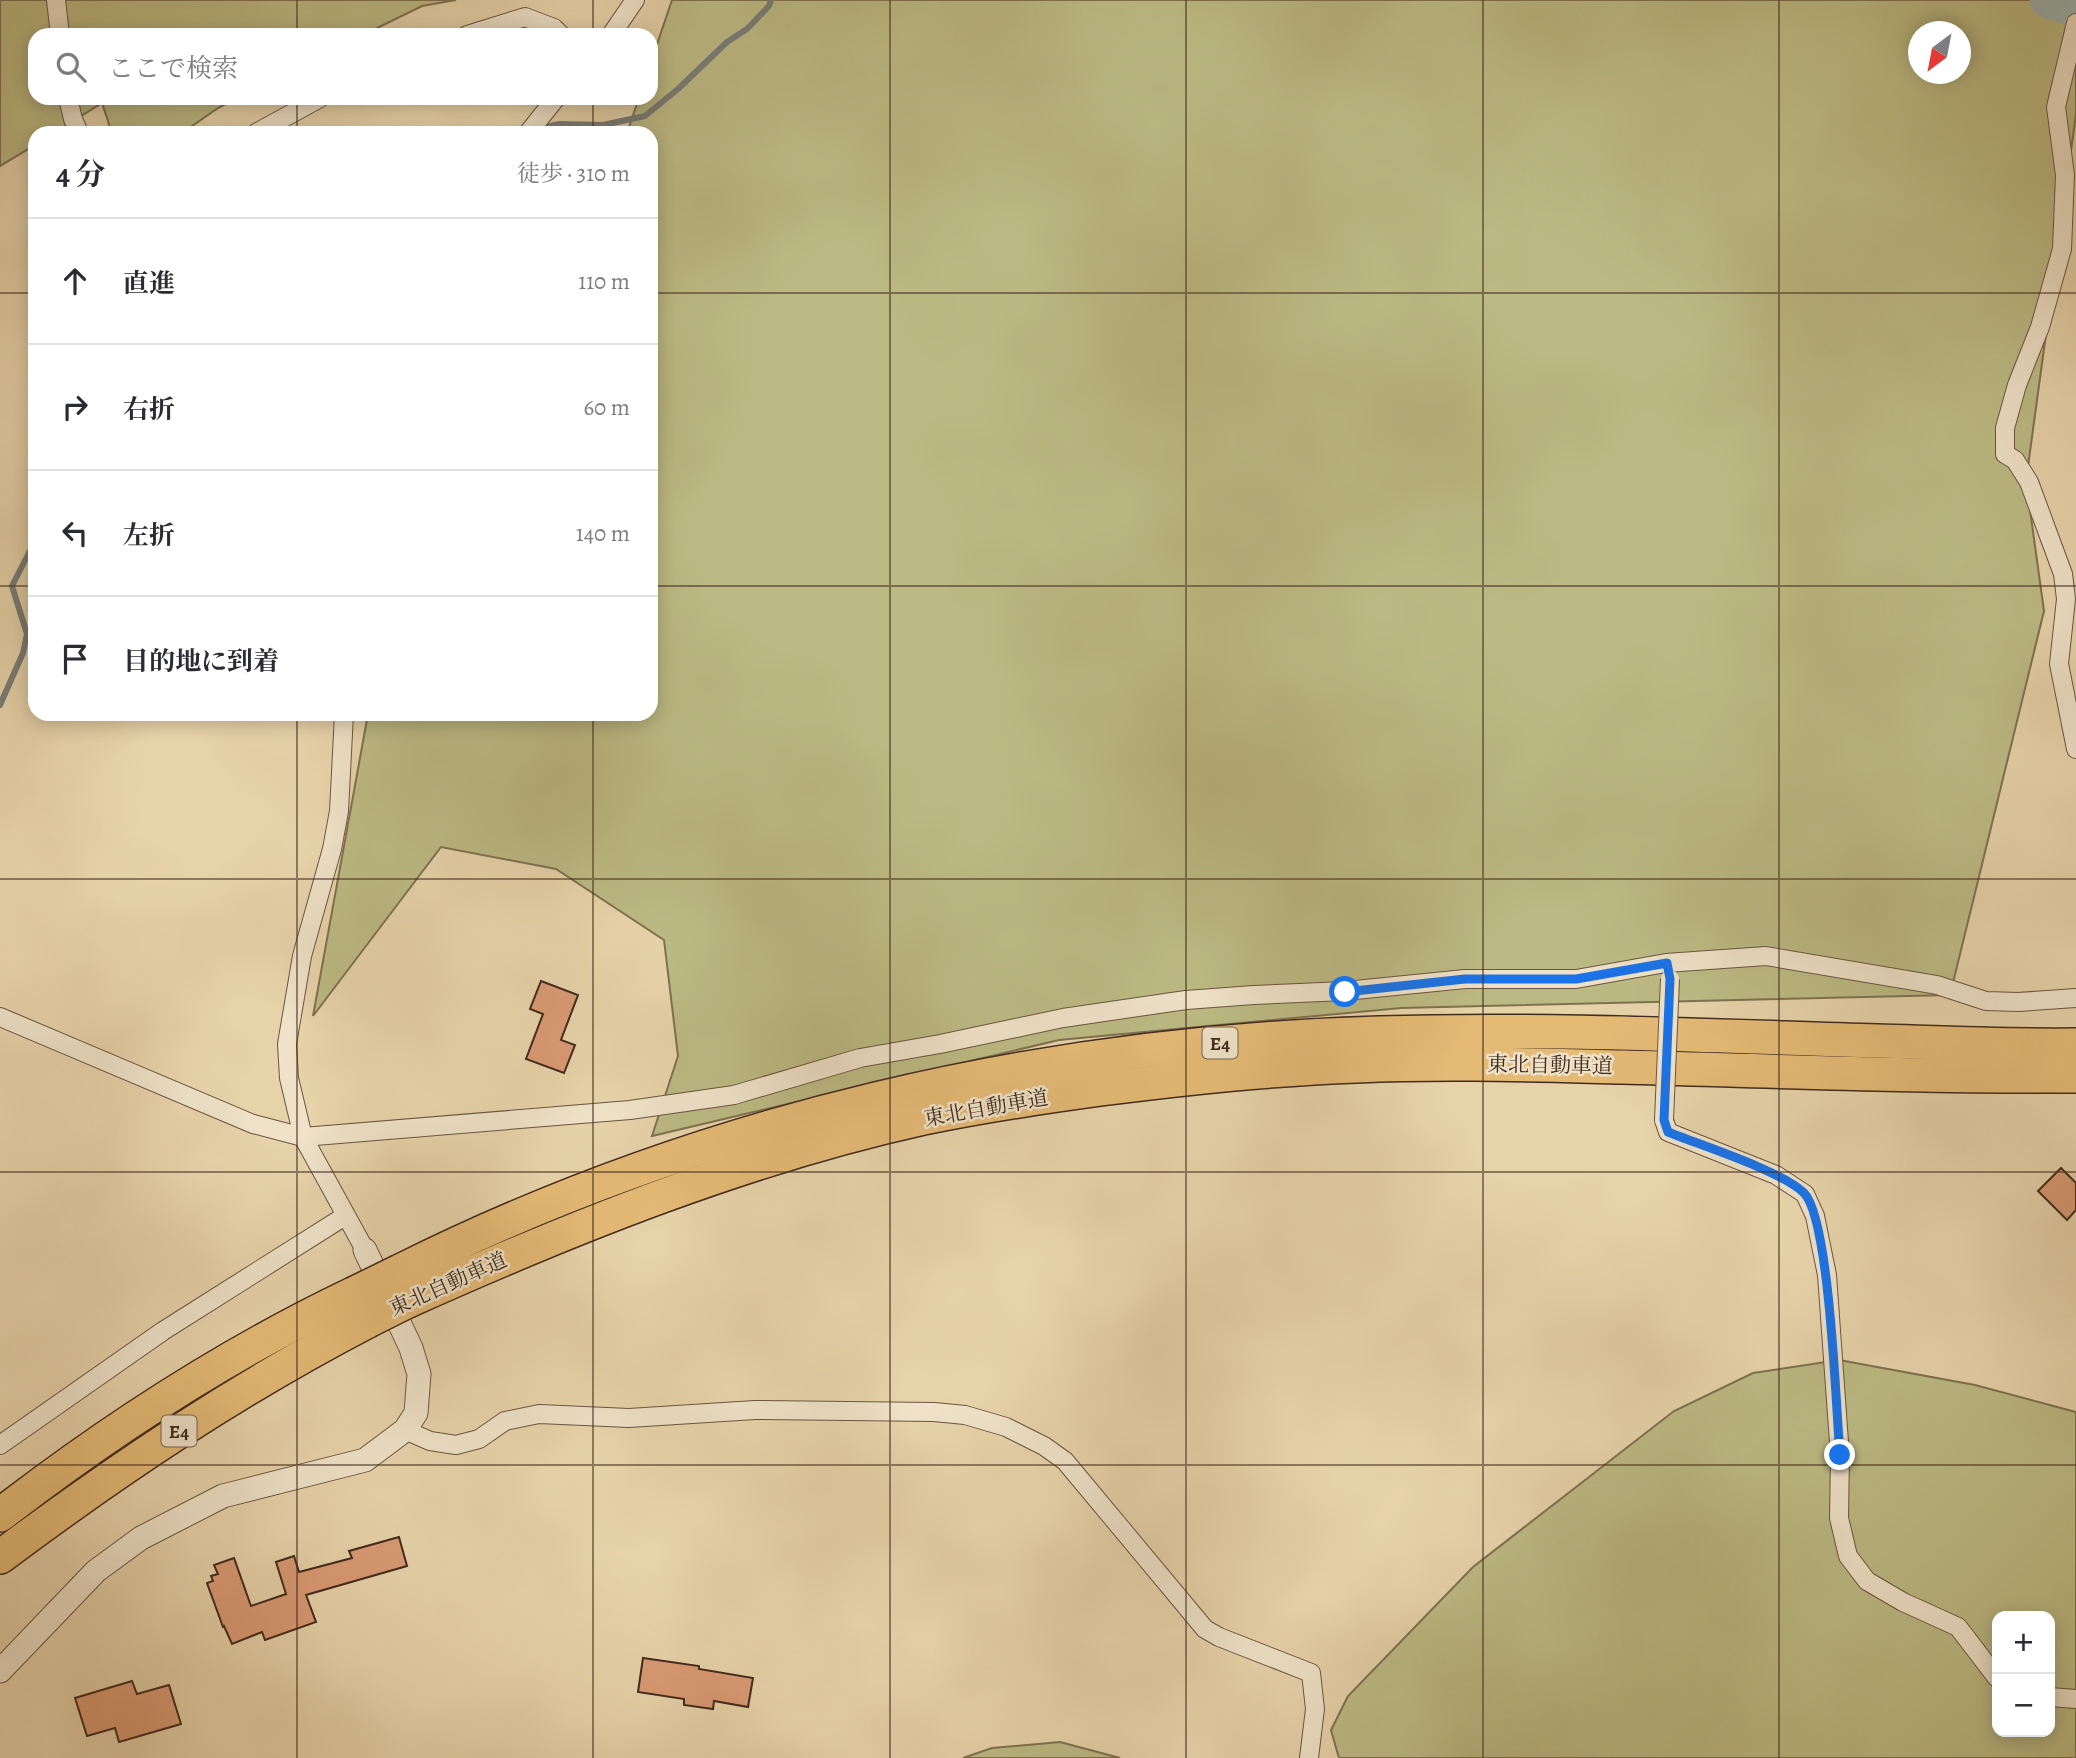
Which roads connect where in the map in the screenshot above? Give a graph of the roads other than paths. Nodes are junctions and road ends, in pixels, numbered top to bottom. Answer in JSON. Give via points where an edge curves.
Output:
{"nodes":[{"id":1,"x":56,"y":0,"type":"edge"},
{"id":2,"x":635,"y":0,"type":"edge"},
{"id":3,"x":2076,"y":23,"type":"edge"},
{"id":4,"x":59,"y":28,"type":"edge"},
{"id":5,"x":490,"y":28,"type":"edge"},
{"id":6,"x":554,"y":28,"type":"edge"},
{"id":7,"x":616,"y":28,"type":"edge"},
{"id":8,"x":70,"y":105,"type":"edge"},
{"id":9,"x":307,"y":105,"type":"edge"},
{"id":10,"x":551,"y":105,"type":"edge"},
{"id":11,"x":76,"y":126,"type":"edge"},
{"id":12,"x":269,"y":126,"type":"edge"},
{"id":13,"x":534,"y":126,"type":"edge"},
{"id":14,"x":344,"y":721,"type":"edge"},
{"id":15,"x":2076,"y":749,"type":"edge"},
{"id":16,"x":1668,"y":971,"type":"junction"},
{"id":17,"x":2076,"y":998,"type":"edge"},
{"id":18,"x":0,"y":1017,"type":"edge"},
{"id":19,"x":2076,"y":1045,"type":"edge"},
{"id":20,"x":2076,"y":1076,"type":"edge"},
{"id":21,"x":303,"y":1137,"type":"junction"},
{"id":22,"x":345,"y":1216,"type":"junction"},
{"id":23,"x":365,"y":1251,"type":"joint"},
{"id":24,"x":404,"y":1286,"type":"junction"},
{"id":25,"x":361,"y":1308,"type":"junction"},
{"id":26,"x":405,"y":1430,"type":"junction"},
{"id":27,"x":0,"y":1445,"type":"edge"},
{"id":28,"x":0,"y":1515,"type":"edge"},
{"id":29,"x":0,"y":1557,"type":"edge"},
{"id":30,"x":0,"y":1671,"type":"edge"},
{"id":31,"x":1994,"y":1674,"type":"edge"},
{"id":32,"x":2055,"y":1697,"type":"edge"},
{"id":33,"x":2076,"y":1699,"type":"edge"},
{"id":34,"x":1309,"y":1758,"type":"edge"}],
"edges":[{"from":1,"to":4,"type":"street"},
{"from":2,"to":7,"type":"street"},
{"from":3,"to":15,"type":"street","via":[[2056,107],[2065,175],[2062,249],[2005,428],[2005,454],[2015,460],[2029,482],[2063,574],[2066,599],[2059,664]]},
{"from":5,"to":6,"type":"street","via":[[525,17]]},
{"from":8,"to":11,"type":"street"},
{"from":9,"to":12,"type":"street"},
{"from":10,"to":13,"type":"street"},
{"from":14,"to":21,"type":"street","via":[[339,811],[302,956],[287,1044],[289,1078]]},
{"from":16,"to":17,"type":"street","via":[[1766,956],[1937,985],[1986,1001]]},
{"from":16,"to":21,"type":"street","via":[[1576,979],[1465,979],[1345,992],[1186,1000],[860,1058],[734,1095],[630,1110]]},
{"from":16,"to":31,"type":"street","bridge":true,"via":[[1664,1120],[1668,1132],[1776,1175],[1805,1194],[1815,1216],[1827,1275],[1840,1455],[1839,1518],[1848,1556],[1867,1581],[1958,1627]]},
{"from":18,"to":21,"type":"street","via":[[253,1124]]},
{"from":19,"to":24,"type":"highway","name":"東北自動車道","number":"E4","via":[[1542,1032],[1381,1033],[1126,1052],[959,1079],[741,1135],[451,1245]]},
{"from":20,"to":24,"type":"highway","name":"東北自動車道","number":"E4","via":[[1468,1063],[1268,1071],[1141,1084],[923,1118],[820,1146],[697,1184],[488,1265]]},
{"from":21,"to":22,"type":"street"},
{"from":22,"to":23,"type":"street"},
{"from":22,"to":27,"type":"street","via":[[163,1331]]},
{"from":23,"to":26,"type":"street","via":[[419,1374],[416,1413]]},
{"from":24,"to":25,"type":"highway","name":"東北自動車道","number":"E4","bridge":true},
{"from":25,"to":28,"type":"highway","name":"東北自動車道","number":"E4","via":[[235,1354]]},
{"from":25,"to":29,"type":"highway","name":"東北自動車道","number":"E4","via":[[104,1481]]},
{"from":26,"to":30,"type":"street","via":[[365,1460],[223,1496],[141,1538],[96,1571]]},
{"from":26,"to":34,"type":"street","via":[[456,1446],[480,1439],[505,1422],[540,1414],[629,1418],[755,1410],[934,1412],[1006,1427],[1065,1461],[1205,1629],[1311,1672],[1315,1709]]},
{"from":32,"to":33,"type":"street"}]}
